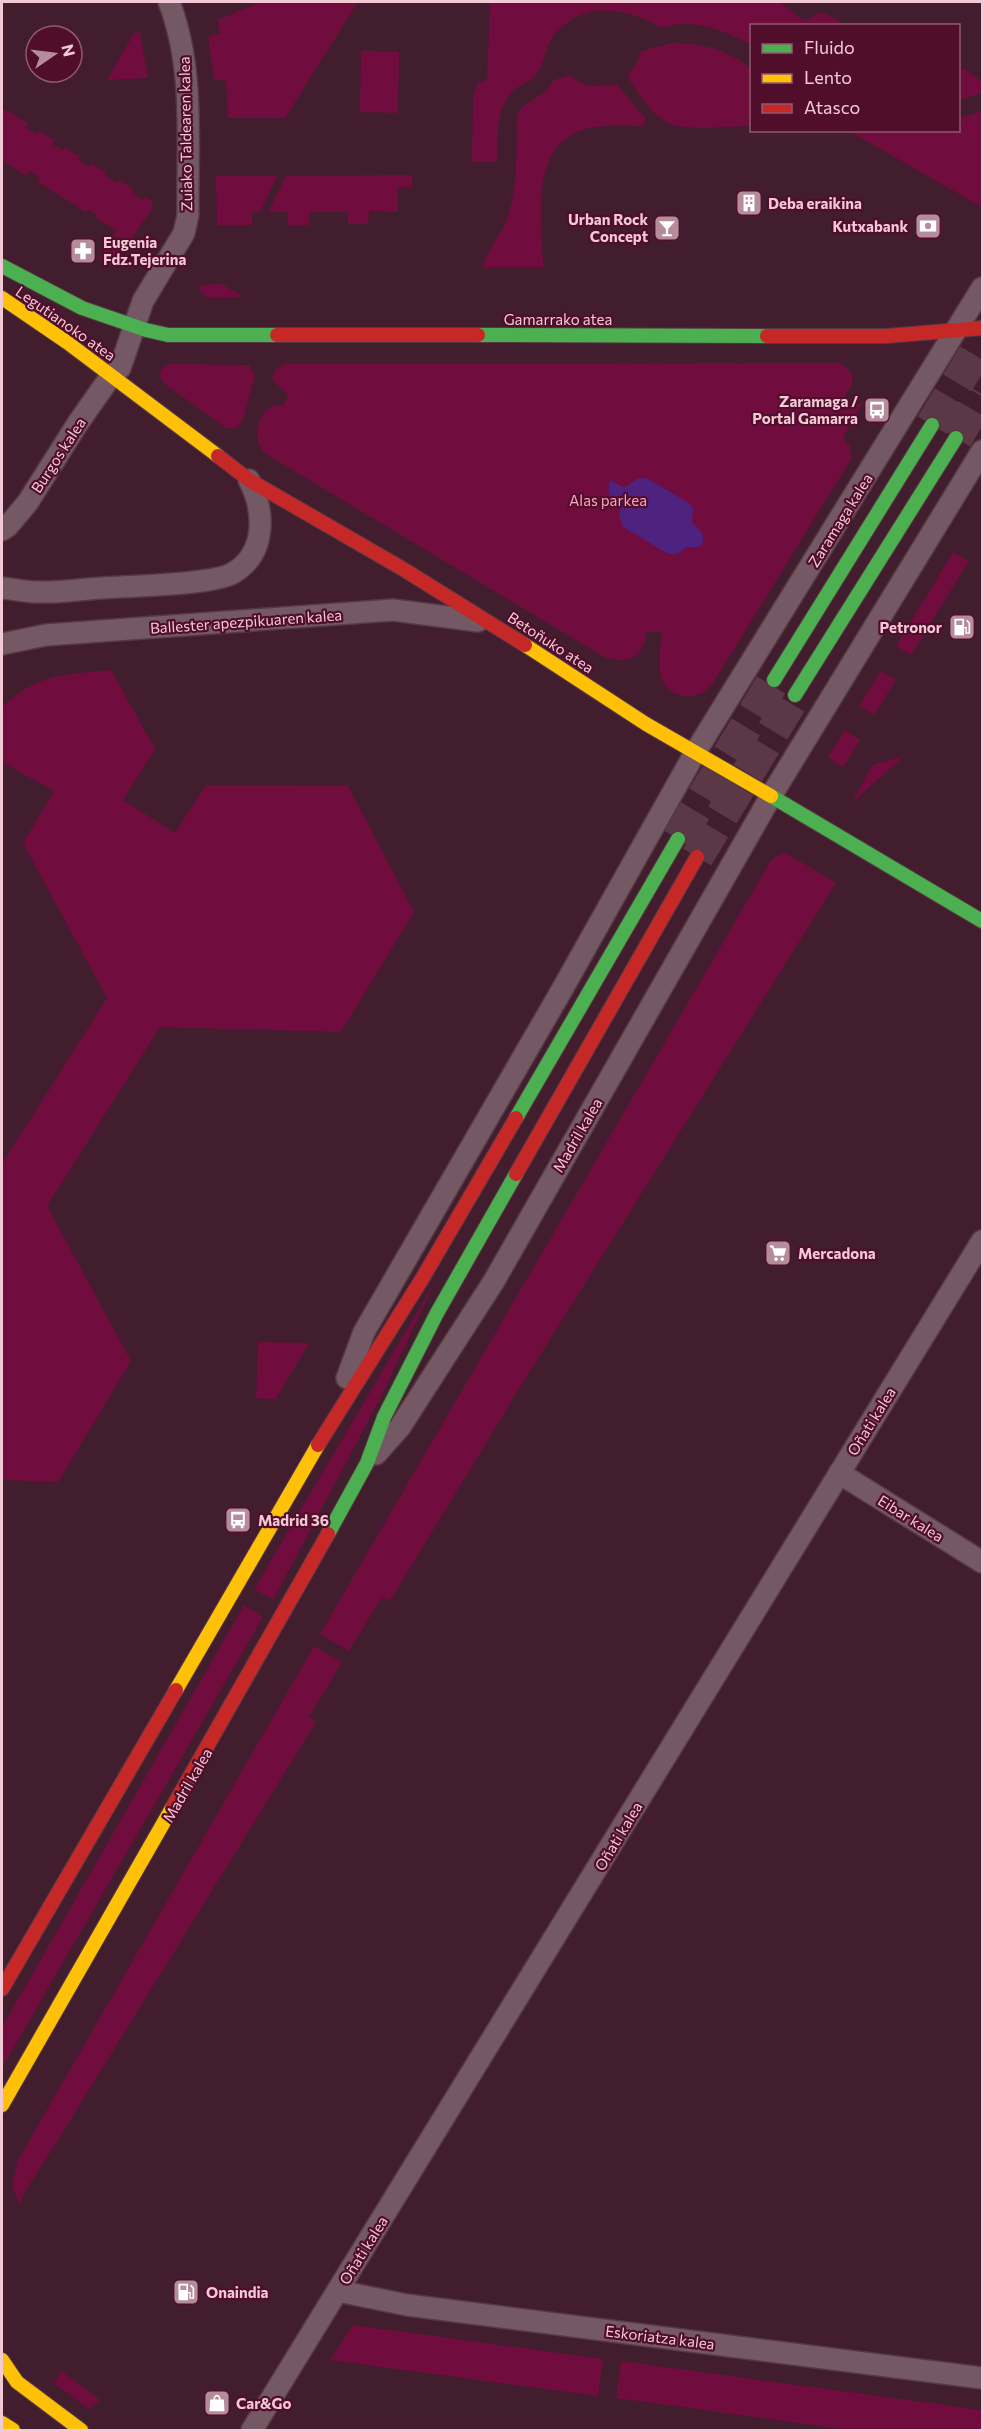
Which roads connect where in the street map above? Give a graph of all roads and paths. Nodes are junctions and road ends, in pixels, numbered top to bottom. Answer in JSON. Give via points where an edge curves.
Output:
{"nodes":[{"id":1,"x":169,"y":2,"type":"edge"},
{"id":2,"x":2,"y":266,"type":"edge"},
{"id":3,"x":982,"y":288,"type":"edge"},
{"id":4,"x":2,"y":298,"type":"edge"},
{"id":5,"x":134,"y":328,"type":"junction"},
{"id":6,"x":982,"y":328,"type":"edge"},
{"id":7,"x":957,"y":330,"type":"junction"},
{"id":8,"x":111,"y":376,"type":"junction"},
{"id":9,"x":932,"y":425,"type":"tunnel mouth"},
{"id":10,"x":956,"y":438,"type":"tunnel mouth"},
{"id":11,"x":982,"y":451,"type":"edge"},
{"id":12,"x":249,"y":480,"type":"junction"},
{"id":13,"x":2,"y":530,"type":"edge"},
{"id":14,"x":2,"y":588,"type":"edge"},
{"id":15,"x":490,"y":623,"type":"junction"},
{"id":16,"x":2,"y":644,"type":"edge"},
{"id":17,"x":774,"y":680,"type":"tunnel mouth"},
{"id":18,"x":795,"y":695,"type":"tunnel mouth"},
{"id":19,"x":696,"y":751,"type":"junction"},
{"id":20,"x":771,"y":796,"type":"junction"},
{"id":21,"x":678,"y":839,"type":"tunnel mouth"},
{"id":22,"x":697,"y":857,"type":"tunnel mouth"},
{"id":23,"x":982,"y":921,"type":"edge"},
{"id":24,"x":982,"y":1241,"type":"edge"},
{"id":25,"x":328,"y":1428,"type":"junction"},
{"id":26,"x":368,"y":1463,"type":"junction"},
{"id":27,"x":839,"y":1473,"type":"junction"},
{"id":28,"x":982,"y":1562,"type":"edge"},
{"id":29,"x":2,"y":1989,"type":"edge"},
{"id":30,"x":2,"y":2105,"type":"edge"},
{"id":31,"x":338,"y":2291,"type":"junction"},
{"id":32,"x":2,"y":2360,"type":"edge"},
{"id":33,"x":982,"y":2378,"type":"edge"},
{"id":34,"x":2,"y":2423,"type":"edge"},
{"id":35,"x":13,"y":2430,"type":"edge"},
{"id":36,"x":81,"y":2430,"type":"edge"},
{"id":37,"x":252,"y":2430,"type":"edge"}],
"edges":[{"from":1,"to":5,"type":"street","name":"Zuiako Taldearen kalea","via":[[185,58],[188,215],[184,232],[143,301]]},
{"from":2,"to":5,"type":"main road","name":"Legutianoko atea","via":[[61,299]]},
{"from":3,"to":7,"type":"street","name":"Zaramaga kalea"},
{"from":4,"to":8,"type":"main road","name":"Legutianoko atea"},
{"from":5,"to":7,"type":"main road","name":"Gamarrako atea","via":[[168,334],[876,336]]},
{"from":5,"to":8,"type":"street","name":"Zuiako Taldearen kalea","via":[[120,368]]},
{"from":6,"to":7,"type":"main road","name":"Gamarrako atea"},
{"from":7,"to":19,"type":"street","name":"Zaramaga kalea"},
{"from":8,"to":12,"type":"main road","name":"Betoñuko atea"},
{"from":8,"to":13,"type":"street","name":"Burgos kalea","via":[[28,502]]},
{"from":9,"to":17,"type":"main road","name":"Zaramaga kalea"},
{"from":10,"to":18,"type":"main road"},
{"from":11,"to":20,"type":"street"},
{"from":12,"to":14,"type":"street","via":[[257,496],[261,528],[256,548],[231,574],[201,580],[39,592]]},
{"from":12,"to":15,"type":"main road","name":"Betoñuko atea"},
{"from":15,"to":16,"type":"street","name":"Ballester apezpikuaren kalea","via":[[393,610],[46,635]]},
{"from":15,"to":19,"type":"main road","name":"Betoñuko atea","via":[[646,724]]},
{"from":19,"to":20,"type":"main road","name":"Betoñuko atea"},
{"from":19,"to":25,"type":"street","via":[[364,1332]]},
{"from":20,"to":23,"type":"main road","name":"Betoñuko atea"},
{"from":20,"to":26,"type":"street","name":"Madril kalea","via":[[494,1281],[400,1428]]},
{"from":21,"to":25,"type":"main road","via":[[422,1279]]},
{"from":22,"to":26,"type":"main road","name":"Madril kalea","via":[[437,1313],[384,1417]]},
{"from":24,"to":27,"type":"street","name":"Oñati kalea"},
{"from":25,"to":29,"type":"main road"},
{"from":26,"to":30,"type":"main road","name":"Madril kalea"},
{"from":27,"to":28,"type":"street","name":"Eibar kalea"},
{"from":27,"to":31,"type":"street","name":"Oñati kalea"},
{"from":31,"to":33,"type":"street","name":"Eskoriatza kalea","via":[[407,2306]]},
{"from":31,"to":37,"type":"street","name":"Oñati kalea"},
{"from":32,"to":36,"type":"main road","via":[[17,2382]]},
{"from":34,"to":35,"type":"main road"}]}
